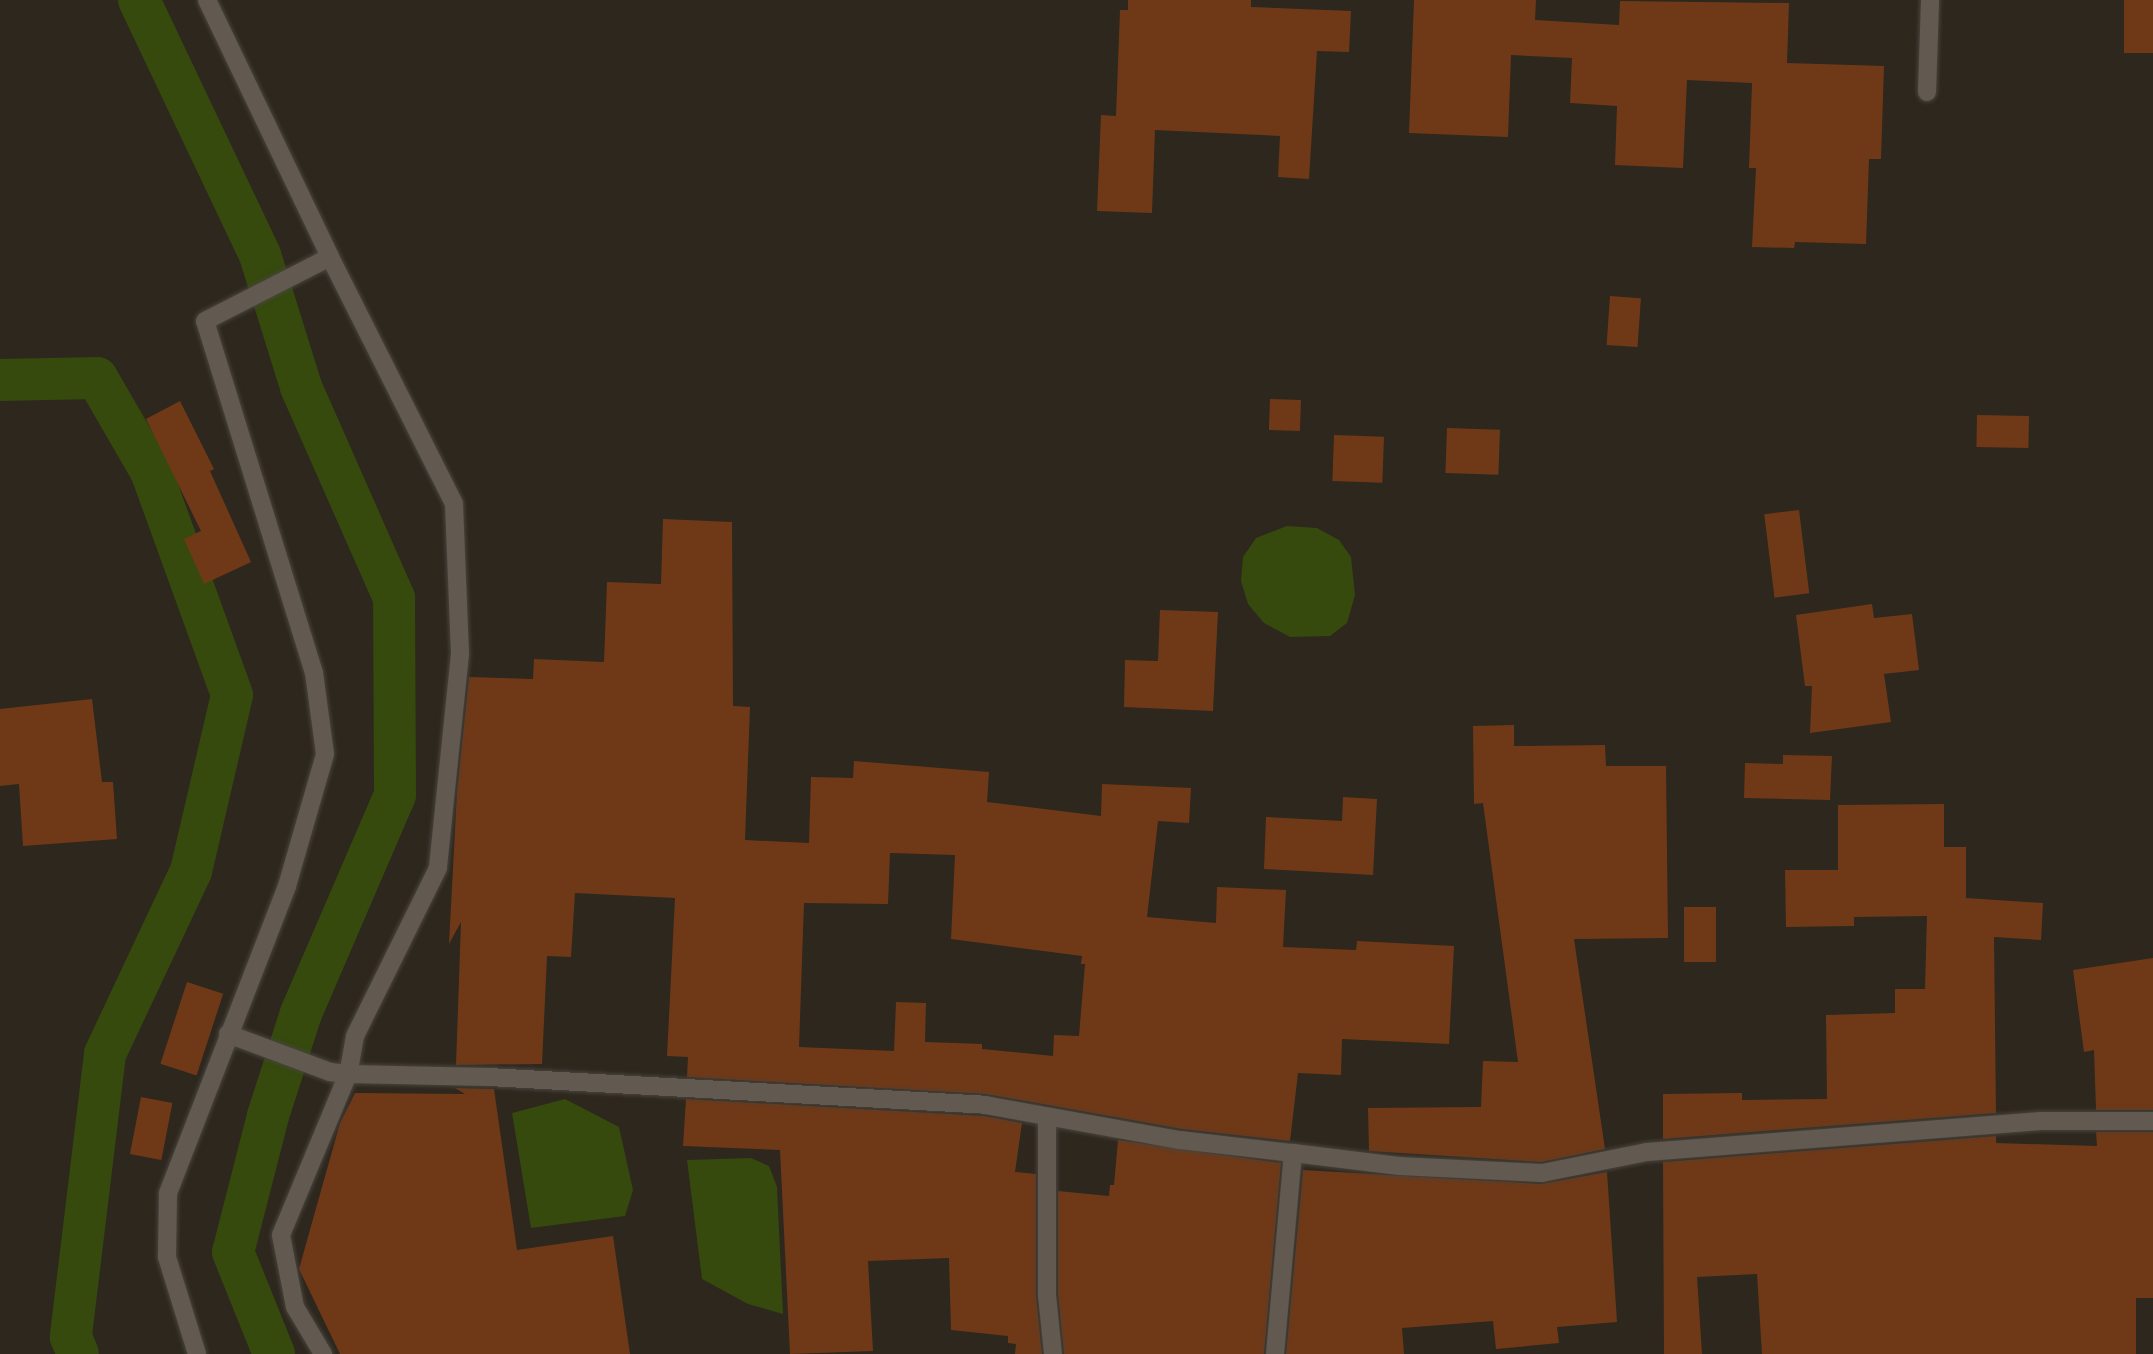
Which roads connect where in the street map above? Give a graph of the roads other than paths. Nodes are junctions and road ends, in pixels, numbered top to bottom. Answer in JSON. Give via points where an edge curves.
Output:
{"nodes":[{"id":1,"x":207,"y":0,"type":"edge"},
{"id":2,"x":1930,"y":0,"type":"edge"},
{"id":3,"x":1927,"y":92,"type":"dead end"},
{"id":4,"x":328,"y":258,"type":"junction"},
{"id":5,"x":228,"y":1034,"type":"junction"},
{"id":6,"x":339,"y":1073,"type":"junction"},
{"id":7,"x":1047,"y":1117,"type":"junction"},
{"id":8,"x":2153,"y":1121,"type":"edge"},
{"id":9,"x":1293,"y":1153,"type":"junction"},
{"id":10,"x":197,"y":1354,"type":"edge"},
{"id":11,"x":323,"y":1354,"type":"edge"},
{"id":12,"x":1053,"y":1354,"type":"edge"},
{"id":13,"x":1275,"y":1354,"type":"edge"}],
"edges":[{"from":1,"to":4,"type":"street"},
{"from":2,"to":3,"type":"street"},
{"from":4,"to":5,"type":"street","via":[[205,321],[314,673],[325,754],[286,886]]},
{"from":4,"to":6,"type":"street","via":[[454,504],[460,654],[438,868]]},
{"from":5,"to":6,"type":"street"},
{"from":5,"to":10,"type":"street","via":[[168,1193],[167,1257]]},
{"from":6,"to":7,"type":"street","via":[[730,1089],[985,1105]]},
{"from":6,"to":11,"type":"street","via":[[281,1235],[295,1307]]},
{"from":7,"to":9,"type":"street","via":[[1180,1140]]},
{"from":7,"to":12,"type":"street","via":[[1047,1295]]},
{"from":8,"to":9,"type":"street","via":[[2041,1121],[1647,1152],[1542,1173],[1399,1166]]},
{"from":9,"to":13,"type":"street"}]}
